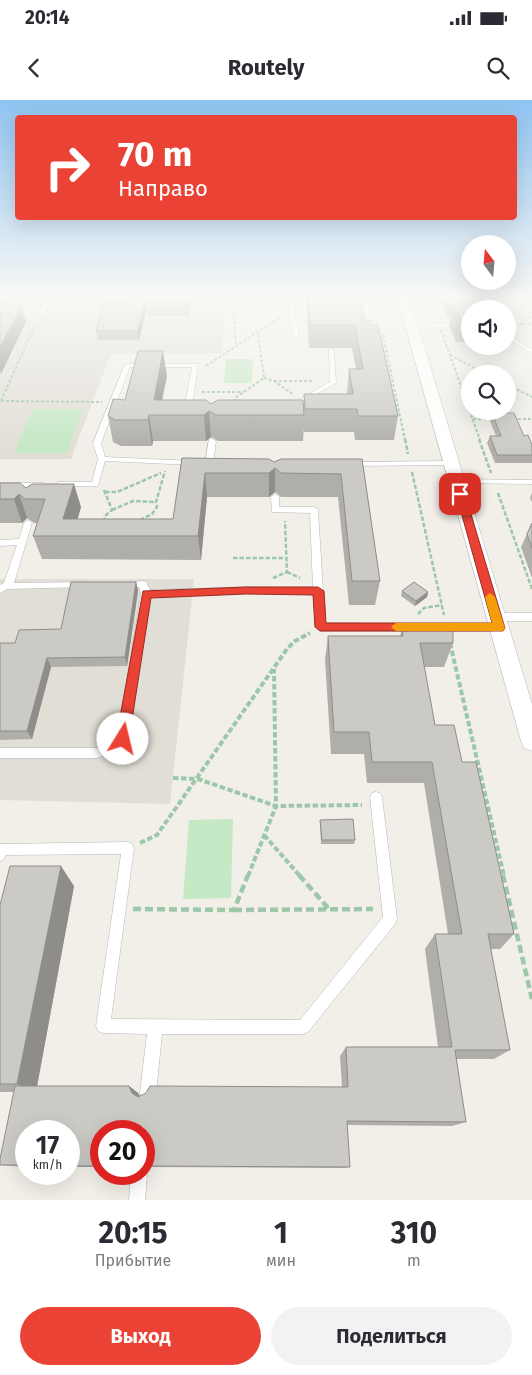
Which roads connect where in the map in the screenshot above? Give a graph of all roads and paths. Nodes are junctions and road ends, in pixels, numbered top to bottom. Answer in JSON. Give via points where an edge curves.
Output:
{"nodes":[{"id":1,"x":25,"y":347,"type":"edge"},
{"id":2,"x":260,"y":347,"type":"edge"},
{"id":3,"x":386,"y":347,"type":"edge"},
{"id":4,"x":418,"y":347,"type":"edge"},
{"id":5,"x":447,"y":347,"type":"edge"},
{"id":6,"x":236,"y":348,"type":"edge"},
{"id":7,"x":331,"y":350,"type":"dead end"},
{"id":8,"x":450,"y":355,"type":"junction"},
{"id":9,"x":469,"y":365,"type":"edge"},
{"id":10,"x":194,"y":373,"type":"junction"},
{"id":11,"x":264,"y":378,"type":"junction"},
{"id":12,"x":274,"y":381,"type":"junction"},
{"id":13,"x":333,"y":381,"type":"junction"},
{"id":14,"x":461,"y":387,"type":"edge"},
{"id":15,"x":516,"y":389,"type":"edge"},
{"id":16,"x":192,"y":392,"type":"junction"},
{"id":17,"x":244,"y":392,"type":"junction"},
{"id":18,"x":532,"y":397,"type":"edge"},
{"id":19,"x":302,"y":400,"type":"junction"},
{"id":20,"x":0,"y":401,"type":"edge"},
{"id":21,"x":112,"y":402,"type":"junction"},
{"id":22,"x":235,"y":404,"type":"edge"},
{"id":23,"x":197,"y":410,"type":"edge"},
{"id":24,"x":283,"y":411,"type":"edge"},
{"id":25,"x":516,"y":419,"type":"edge"},
{"id":26,"x":532,"y":419,"type":"edge"},
{"id":27,"x":472,"y":420,"type":"edge"},
{"id":28,"x":212,"y":441,"type":"dead end"},
{"id":29,"x":102,"y":459,"type":"junction"},
{"id":30,"x":168,"y":462,"type":"junction"},
{"id":31,"x":451,"y":463,"type":"junction"},
{"id":32,"x":209,"y":464,"type":"junction"},
{"id":33,"x":218,"y":464,"type":"edge"},
{"id":34,"x":343,"y":464,"type":"edge"},
{"id":35,"x":410,"y":464,"type":"junction"},
{"id":36,"x":165,"y":471,"type":"junction"},
{"id":37,"x":456,"y":481,"type":"junction"},
{"id":38,"x":494,"y":482,"type":"junction"},
{"id":39,"x":532,"y":482,"type":"edge"},
{"id":40,"x":96,"y":484,"type":"junction"},
{"id":41,"x":0,"y":485,"type":"edge"},
{"id":42,"x":106,"y":492,"type":"junction"},
{"id":43,"x":275,"y":497,"type":"dead end"},
{"id":44,"x":156,"y":502,"type":"junction"},
{"id":45,"x":112,"y":510,"type":"junction"},
{"id":46,"x":285,"y":510,"type":"junction"},
{"id":47,"x":137,"y":521,"type":"edge"},
{"id":48,"x":28,"y":523,"type":"dead end"},
{"id":49,"x":108,"y":526,"type":"edge"},
{"id":50,"x":22,"y":542,"type":"junction"},
{"id":51,"x":0,"y":543,"type":"edge"},
{"id":52,"x":234,"y":558,"type":"dead end"},
{"id":53,"x":287,"y":558,"type":"junction"},
{"id":54,"x":95,"y":585,"type":"edge"},
{"id":55,"x":114,"y":585,"type":"edge"},
{"id":56,"x":4,"y":588,"type":"edge"},
{"id":57,"x":532,"y":589,"type":"edge"},
{"id":58,"x":246,"y":590,"type":"junction"},
{"id":59,"x":318,"y":591,"type":"junction"},
{"id":60,"x":146,"y":594,"type":"junction"},
{"id":61,"x":442,"y":605,"type":"junction"},
{"id":62,"x":532,"y":617,"type":"edge"},
{"id":63,"x":497,"y":622,"type":"junction"},
{"id":64,"x":320,"y":627,"type":"junction"},
{"id":65,"x":418,"y":627,"type":"junction"},
{"id":66,"x":447,"y":627,"type":"junction"},
{"id":67,"x":274,"y":668,"type":"junction"},
{"id":68,"x":528,"y":712,"type":"edge"},
{"id":69,"x":532,"y":741,"type":"edge"},
{"id":70,"x":0,"y":753,"type":"edge"},
{"id":71,"x":173,"y":778,"type":"dead end"},
{"id":72,"x":198,"y":779,"type":"junction"},
{"id":73,"x":377,"y":801,"type":"joint"},
{"id":74,"x":276,"y":806,"type":"junction"},
{"id":75,"x":264,"y":835,"type":"junction"},
{"id":76,"x":128,"y":848,"type":"junction"},
{"id":77,"x":0,"y":855,"type":"edge"},
{"id":78,"x":389,"y":907,"type":"junction"},
{"id":79,"x":120,"y":909,"type":"junction"},
{"id":80,"x":234,"y":910,"type":"junction"},
{"id":81,"x":330,"y":910,"type":"junction"},
{"id":82,"x":532,"y":999,"type":"edge"},
{"id":83,"x":155,"y":1027,"type":"junction"},
{"id":84,"x":148,"y":1093,"type":"edge"},
{"id":85,"x":138,"y":1185,"type":"edge"},
{"id":86,"x":136,"y":1200,"type":"edge"}],
"edges":[{"from":1,"to":20,"type":"path"},
{"from":2,"to":11,"type":"path"},
{"from":3,"to":35,"type":"path"},
{"from":4,"to":31,"type":"street"},
{"from":5,"to":8,"type":"path"},
{"from":6,"to":10,"type":"path"},
{"from":7,"to":13,"type":"lane"},
{"from":8,"to":9,"type":"path"},
{"from":8,"to":14,"type":"path"},
{"from":10,"to":16,"type":"lane"},
{"from":10,"to":21,"type":"lane","via":[[196,365],[127,364]]},
{"from":11,"to":12,"type":"path"},
{"from":11,"to":17,"type":"path"},
{"from":12,"to":13,"type":"path"},
{"from":12,"to":19,"type":"path"},
{"from":13,"to":19,"type":"lane"},
{"from":15,"to":18,"type":"path"},
{"from":16,"to":17,"type":"path"},
{"from":16,"to":23,"type":"lane","via":[[188,410]]},
{"from":17,"to":22,"type":"path","via":[[235,398]]},
{"from":19,"to":24,"type":"lane"},
{"from":20,"to":21,"type":"path"},
{"from":21,"to":29,"type":"lane","via":[[97,443]]},
{"from":25,"to":26,"type":"path"},
{"from":27,"to":38,"type":"path"},
{"from":28,"to":32,"type":"lane"},
{"from":29,"to":30,"type":"lane"},
{"from":29,"to":40,"type":"lane"},
{"from":30,"to":32,"type":"lane"},
{"from":30,"to":36,"type":"path"},
{"from":31,"to":35,"type":"lane"},
{"from":31,"to":37,"type":"street"},
{"from":32,"to":33,"type":"lane"},
{"from":34,"to":35,"type":"lane"},
{"from":35,"to":61,"type":"path"},
{"from":36,"to":42,"type":"path","via":[[117,492]]},
{"from":36,"to":44,"type":"path"},
{"from":37,"to":38,"type":"lane"},
{"from":37,"to":63,"type":"street"},
{"from":38,"to":39,"type":"lane"},
{"from":38,"to":57,"type":"path"},
{"from":40,"to":41,"type":"lane","via":[[40,489]]},
{"from":40,"to":42,"type":"path"},
{"from":42,"to":45,"type":"path"},
{"from":43,"to":46,"type":"lane","via":[[275,510]]},
{"from":44,"to":45,"type":"path","via":[[131,500]]},
{"from":44,"to":47,"type":"path","via":[[157,507],[152,514]]},
{"from":45,"to":49,"type":"path","via":[[105,516],[104,523]]},
{"from":46,"to":53,"type":"path"},
{"from":46,"to":59,"type":"lane","via":[[314,510]]},
{"from":48,"to":50,"type":"lane"},
{"from":50,"to":51,"type":"lane"},
{"from":50,"to":56,"type":"lane"},
{"from":52,"to":53,"type":"path"},
{"from":53,"to":58,"type":"path","via":[[287,572]]},
{"from":54,"to":56,"type":"lane"},
{"from":55,"to":60,"type":"lane","via":[[143,584]]},
{"from":58,"to":59,"type":"lane"},
{"from":58,"to":60,"type":"lane"},
{"from":59,"to":64,"type":"lane"},
{"from":60,"to":70,"type":"lane","via":[[123,739],[111,750],[96,753]]},
{"from":61,"to":65,"type":"path","via":[[424,608],[417,614]]},
{"from":61,"to":66,"type":"path"},
{"from":62,"to":63,"type":"lane"},
{"from":63,"to":66,"type":"lane"},
{"from":63,"to":68,"type":"street"},
{"from":64,"to":65,"type":"lane"},
{"from":64,"to":67,"type":"path","via":[[294,641]]},
{"from":65,"to":66,"type":"lane"},
{"from":66,"to":82,"type":"path"},
{"from":67,"to":72,"type":"path"},
{"from":67,"to":74,"type":"path"},
{"from":68,"to":69,"type":"street"},
{"from":71,"to":72,"type":"path"},
{"from":72,"to":74,"type":"path"},
{"from":72,"to":76,"type":"path","via":[[157,835]]},
{"from":73,"to":74,"type":"path"},
{"from":73,"to":78,"type":"lane"},
{"from":74,"to":75,"type":"path"},
{"from":75,"to":80,"type":"path"},
{"from":75,"to":81,"type":"path"},
{"from":76,"to":77,"type":"lane","via":[[2,849]]},
{"from":76,"to":79,"type":"lane"},
{"from":78,"to":81,"type":"path"},
{"from":78,"to":83,"type":"lane","via":[[390,919],[303,1027]]},
{"from":79,"to":80,"type":"path"},
{"from":79,"to":83,"type":"lane","via":[[103,1026]]},
{"from":80,"to":81,"type":"path"},
{"from":83,"to":84,"type":"lane"},
{"from":85,"to":86,"type":"lane"}]}
